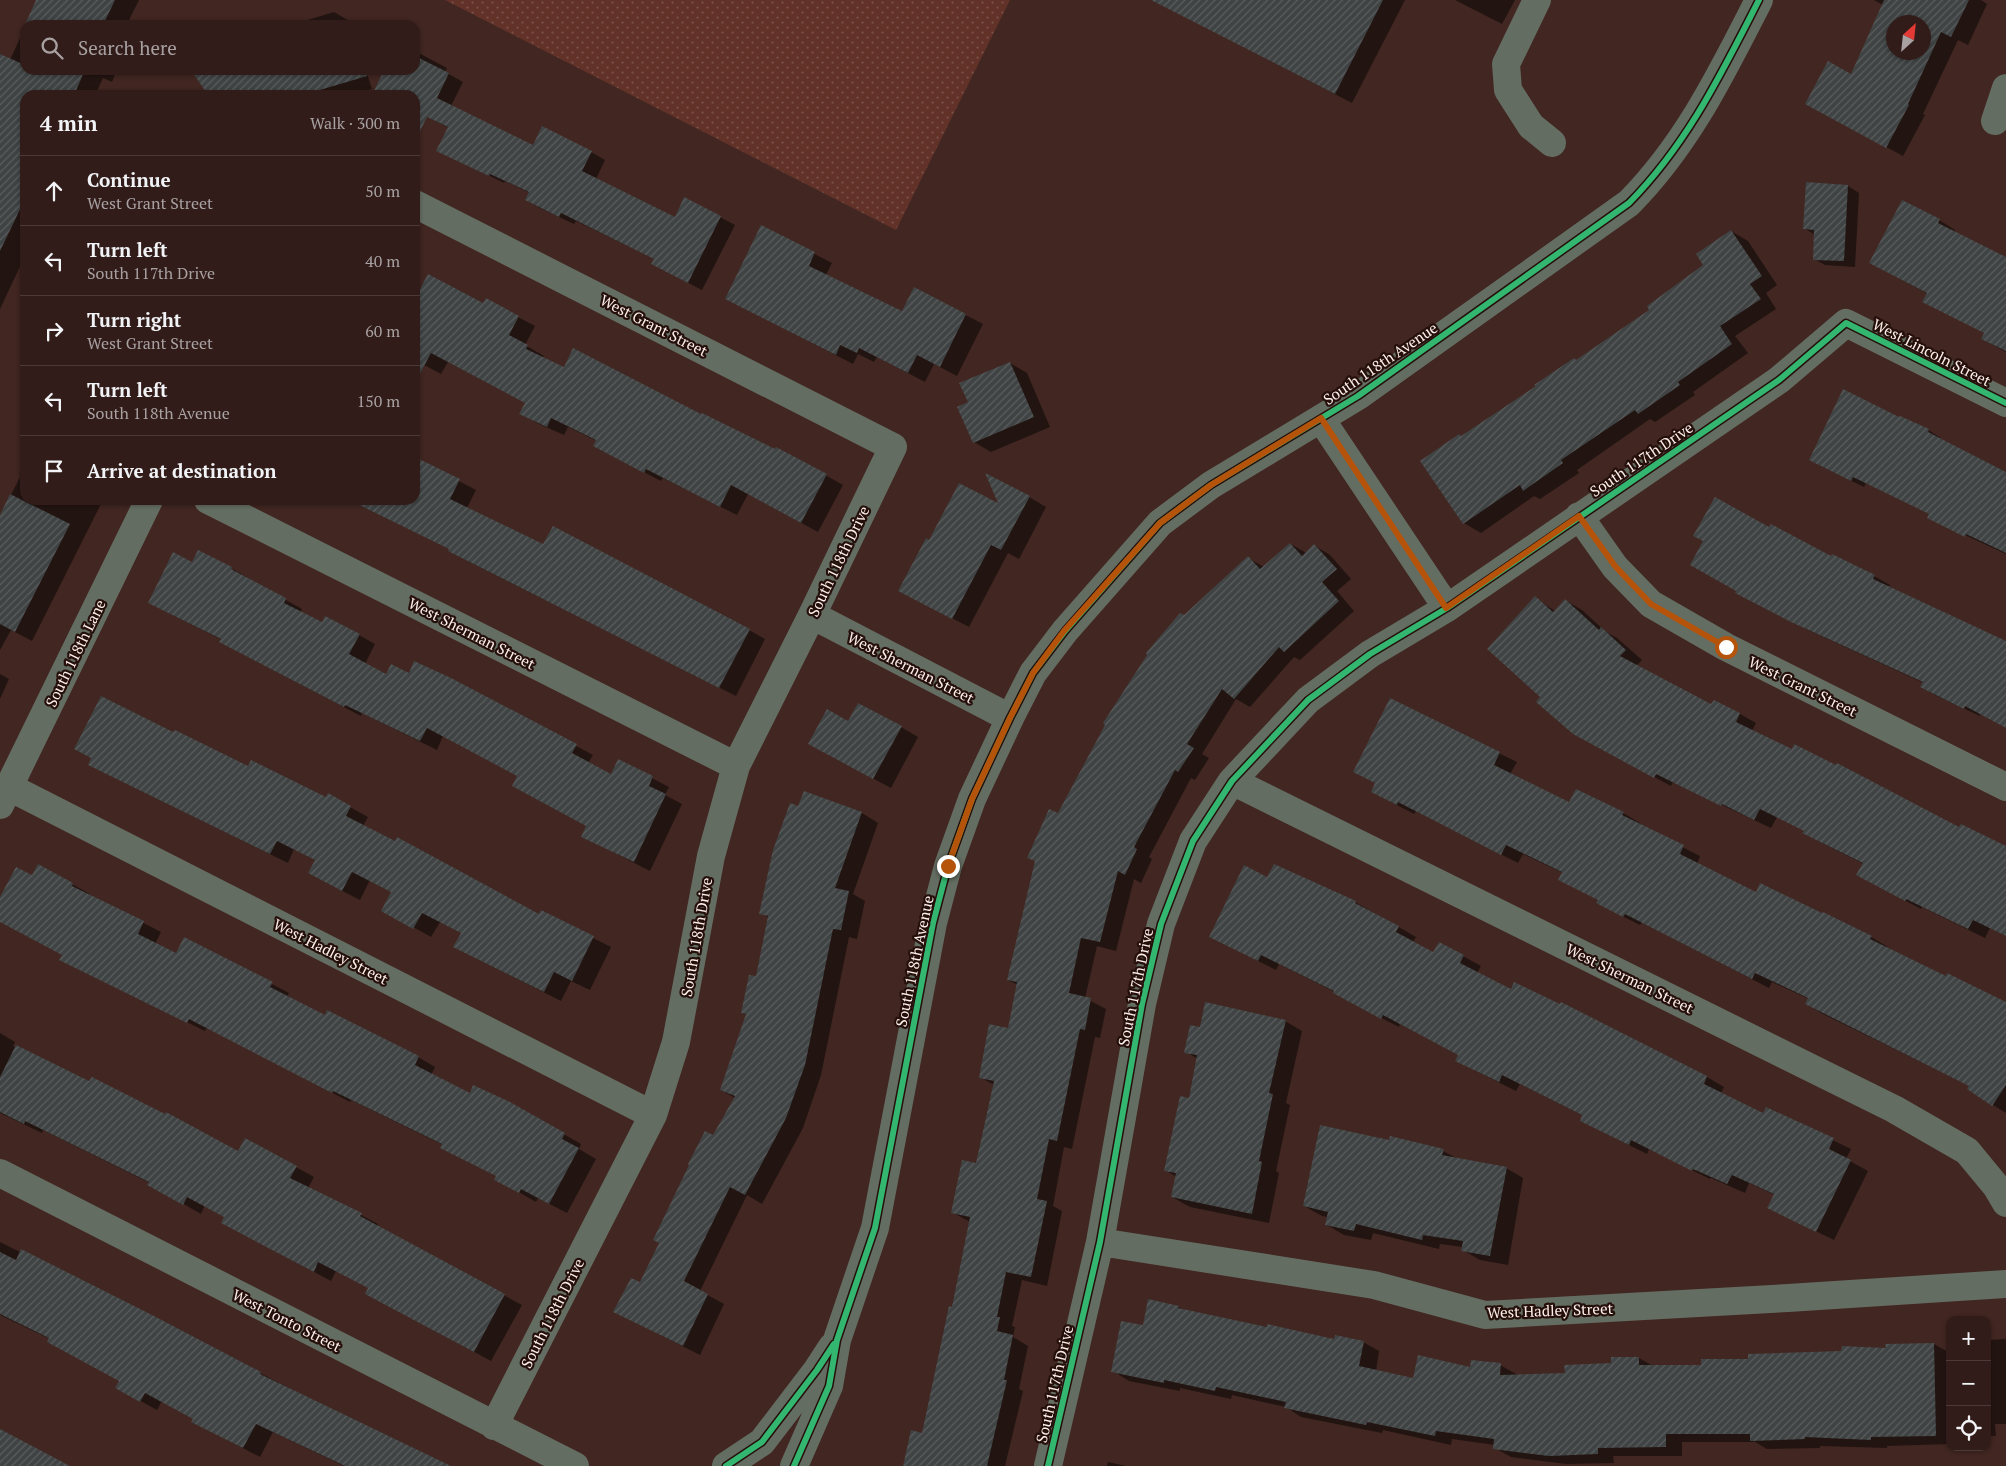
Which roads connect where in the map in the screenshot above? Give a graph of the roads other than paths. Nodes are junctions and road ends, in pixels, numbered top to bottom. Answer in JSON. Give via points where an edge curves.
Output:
{"nodes":[{"id":1,"x":1537,"y":0,"type":"edge"},
{"id":2,"x":1759,"y":0,"type":"edge"},
{"id":3,"x":2006,"y":88,"type":"edge"},
{"id":4,"x":1995,"y":121,"type":"dead end"},
{"id":5,"x":1552,"y":142,"type":"dead end"},
{"id":6,"x":420,"y":207,"type":"edge"},
{"id":7,"x":1846,"y":322,"type":"joint"},
{"id":8,"x":2006,"y":404,"type":"edge"},
{"id":9,"x":1321,"y":418,"type":"junction"},
{"id":10,"x":893,"y":447,"type":"joint"},
{"id":11,"x":147,"y":505,"type":"edge"},
{"id":12,"x":218,"y":505,"type":"edge"},
{"id":13,"x":1579,"y":516,"type":"junction"},
{"id":14,"x":1446,"y":608,"type":"junction"},
{"id":15,"x":812,"y":615,"type":"junction"},
{"id":16,"x":1010,"y":718,"type":"junction"},
{"id":17,"x":736,"y":766,"type":"junction"},
{"id":18,"x":1232,"y":781,"type":"junction"},
{"id":19,"x":2006,"y":787,"type":"edge"},
{"id":20,"x":5,"y":796,"type":"edge"},
{"id":21,"x":653,"y":1115,"type":"junction"},
{"id":22,"x":0,"y":1173,"type":"edge"},
{"id":23,"x":2006,"y":1203,"type":"edge"},
{"id":24,"x":1100,"y":1242,"type":"junction"},
{"id":25,"x":2006,"y":1284,"type":"edge"},
{"id":26,"x":837,"y":1340,"type":"junction"},
{"id":27,"x":494,"y":1426,"type":"junction"},
{"id":28,"x":575,"y":1466,"type":"edge"},
{"id":29,"x":726,"y":1466,"type":"edge"},
{"id":30,"x":794,"y":1466,"type":"edge"},
{"id":31,"x":1048,"y":1466,"type":"edge"}],
"edges":[{"from":1,"to":5,"type":"street","via":[[1506,64],[1508,90],[1531,126]]},
{"from":2,"to":9,"type":"street","name":"South 118th Avenue","via":[[1695,120],[1646,186],[1629,203],[1358,396]]},
{"from":3,"to":4,"type":"street"},
{"from":6,"to":10,"type":"street","name":"West Grant Street"},
{"from":7,"to":8,"type":"street","name":"West Lincoln Street"},
{"from":7,"to":13,"type":"street","name":"South 117th Drive","via":[[1779,380]]},
{"from":9,"to":14,"type":"street"},
{"from":9,"to":16,"type":"street","name":"South 118th Avenue","via":[[1211,485],[1160,523],[1064,631],[1033,673]]},
{"from":10,"to":15,"type":"street","name":"South 118th Drive"},
{"from":11,"to":20,"type":"street","name":"South 118th Lane"},
{"from":12,"to":17,"type":"street","name":"West Sherman Street"},
{"from":13,"to":14,"type":"street","name":"South 117th Drive"},
{"from":13,"to":19,"type":"street","name":"West Grant Street","via":[[1615,566],[1651,604],[1726,647]]},
{"from":14,"to":18,"type":"street","name":"South 117th Drive","via":[[1370,654],[1308,700]]},
{"from":15,"to":16,"type":"street","name":"West Sherman Street"},
{"from":15,"to":17,"type":"street","name":"South 118th Drive"},
{"from":16,"to":26,"type":"street","name":"South 118th Avenue","via":[[972,799],[948,866],[933,922],[875,1228]]},
{"from":17,"to":21,"type":"street","name":"South 118th Drive","via":[[710,856],[676,1042]]},
{"from":18,"to":23,"type":"street","name":"West Sherman Street","via":[[1894,1109],[1967,1151]]},
{"from":18,"to":24,"type":"street","name":"South 117th Drive","via":[[1193,841],[1161,924],[1142,1004]]},
{"from":20,"to":21,"type":"street","name":"West Hadley Street"},
{"from":21,"to":27,"type":"street","name":"South 118th Drive"},
{"from":22,"to":27,"type":"street","name":"West Tonto Street"},
{"from":24,"to":25,"type":"street","name":"West Hadley Street","via":[[1374,1286],[1484,1315]]},
{"from":24,"to":31,"type":"street","name":"South 117th Drive"},
{"from":26,"to":29,"type":"street","name":"South 118th Avenue","via":[[762,1442]]},
{"from":26,"to":30,"type":"street","name":"South 118th Avenue","via":[[830,1386]]},
{"from":27,"to":28,"type":"street","name":"West Tonto Street"}]}
